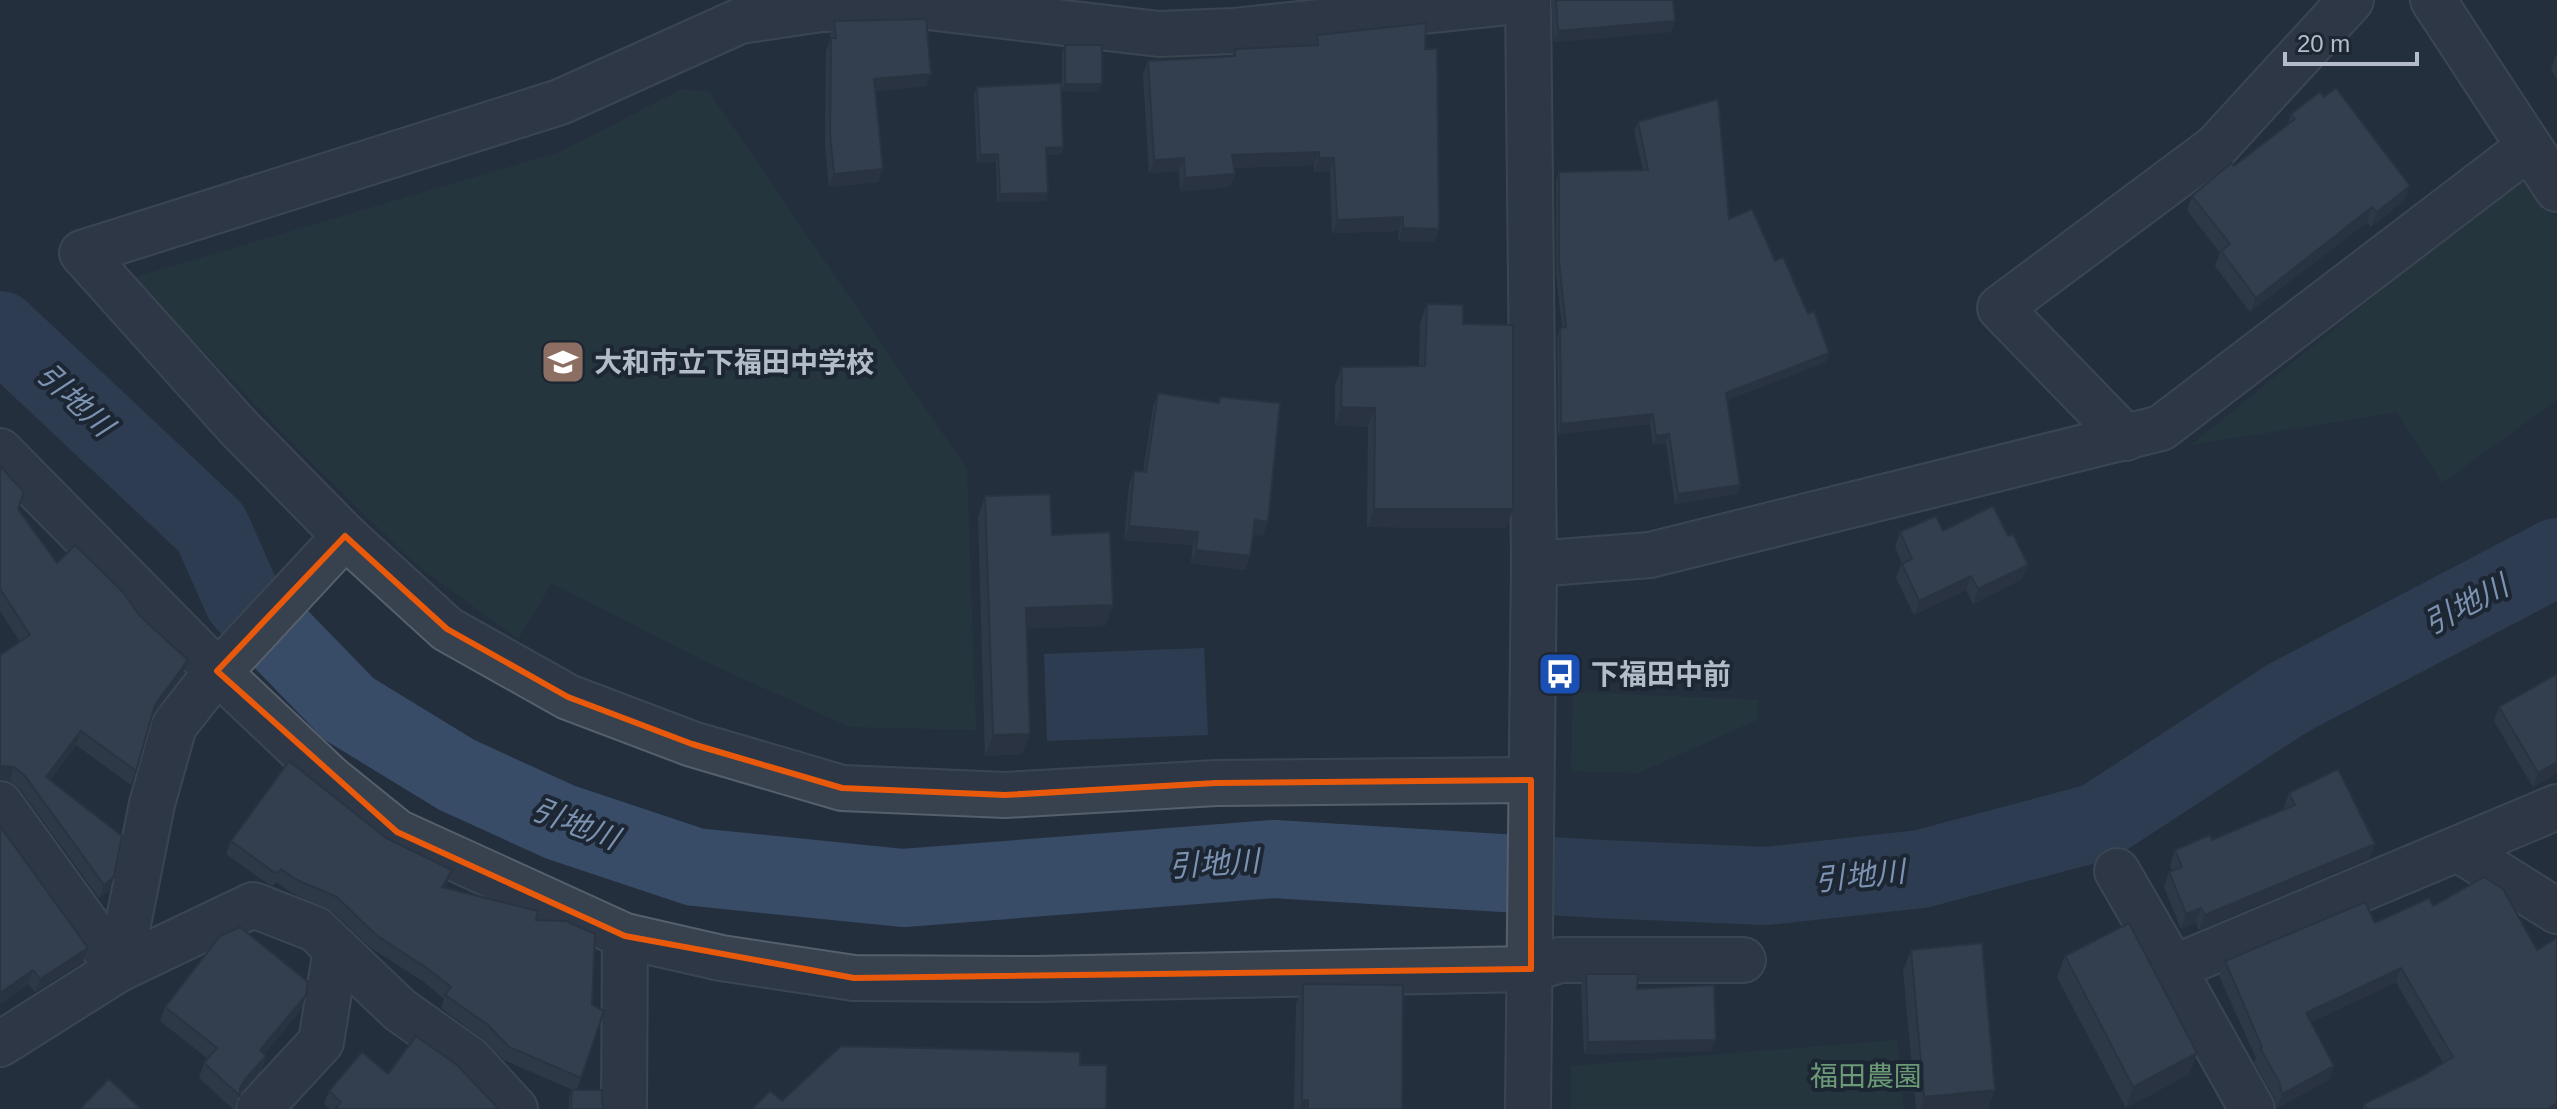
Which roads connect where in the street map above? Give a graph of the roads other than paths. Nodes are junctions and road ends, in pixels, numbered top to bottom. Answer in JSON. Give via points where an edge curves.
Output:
{"nodes":[{"id":1,"x":1528,"y":0,"type":"edge"},
{"id":2,"x":2351,"y":0,"type":"edge"},
{"id":3,"x":2433,"y":0,"type":"edge"},
{"id":4,"x":927,"y":4,"type":"edge"},
{"id":5,"x":2529,"y":147,"type":"junction"},
{"id":6,"x":2557,"y":189,"type":"edge"},
{"id":7,"x":2126,"y":438,"type":"junction"},
{"id":8,"x":0,"y":451,"type":"edge"},
{"id":9,"x":338,"y":543,"type":"junction"},
{"id":10,"x":1534,"y":564,"type":"junction"},
{"id":11,"x":223,"y":665,"type":"junction"},
{"id":12,"x":1531,"y":791,"type":"junction"},
{"id":13,"x":0,"y":804,"type":"edge"},
{"id":14,"x":2557,"y":807,"type":"edge"},
{"id":15,"x":2458,"y":849,"type":"junction"},
{"id":16,"x":2117,"y":871,"type":"dead end"},
{"id":17,"x":2557,"y":911,"type":"edge"},
{"id":18,"x":625,"y":936,"type":"junction"},
{"id":19,"x":336,"y":949,"type":"junction"},
{"id":20,"x":1531,"y":949,"type":"junction"},
{"id":21,"x":1743,"y":960,"type":"dead end"},
{"id":22,"x":2173,"y":968,"type":"junction"},
{"id":23,"x":119,"y":969,"type":"junction"},
{"id":24,"x":0,"y":1044,"type":"edge"},
{"id":25,"x":259,"y":1109,"type":"edge"},
{"id":26,"x":515,"y":1109,"type":"edge"},
{"id":27,"x":624,"y":1109,"type":"edge"},
{"id":28,"x":1528,"y":1109,"type":"edge"},
{"id":29,"x":2252,"y":1109,"type":"edge"}],
"edges":[{"from":1,"to":4,"type":"street","via":[[1159,34]]},
{"from":1,"to":10,"type":"street"},
{"from":2,"to":7,"type":"street","via":[[2216,147],[2000,308]]},
{"from":3,"to":5,"type":"street"},
{"from":4,"to":9,"type":"street","via":[[821,9],[740,21],[560,102],[82,253]]},
{"from":5,"to":6,"type":"street"},
{"from":5,"to":7,"type":"street","via":[[2161,428]]},
{"from":7,"to":10,"type":"street","via":[[1650,555]]},
{"from":8,"to":11,"type":"street"},
{"from":9,"to":11,"type":"street"},
{"from":9,"to":12,"type":"street","via":[[447,629],[568,697],[692,744],[842,788],[1005,795],[1216,783]]},
{"from":10,"to":12,"type":"street"},
{"from":11,"to":18,"type":"street","via":[[330,778],[397,832]]},
{"from":11,"to":23,"type":"street","via":[[174,726],[152,804]]},
{"from":12,"to":20,"type":"street"},
{"from":13,"to":23,"type":"street"},
{"from":14,"to":15,"type":"street"},
{"from":15,"to":17,"type":"street"},
{"from":15,"to":22,"type":"street"},
{"from":16,"to":22,"type":"street"},
{"from":18,"to":20,"type":"street","via":[[721,958],[854,978],[1053,979]]},
{"from":18,"to":27,"type":"street"},
{"from":19,"to":23,"type":"street","via":[[315,929],[253,905]]},
{"from":19,"to":25,"type":"street","via":[[321,1042]]},
{"from":19,"to":26,"type":"street","via":[[400,1010],[469,1059]]},
{"from":20,"to":21,"type":"street","via":[[1560,960]]},
{"from":20,"to":28,"type":"street"},
{"from":22,"to":29,"type":"street"},
{"from":23,"to":24,"type":"street"}]}
